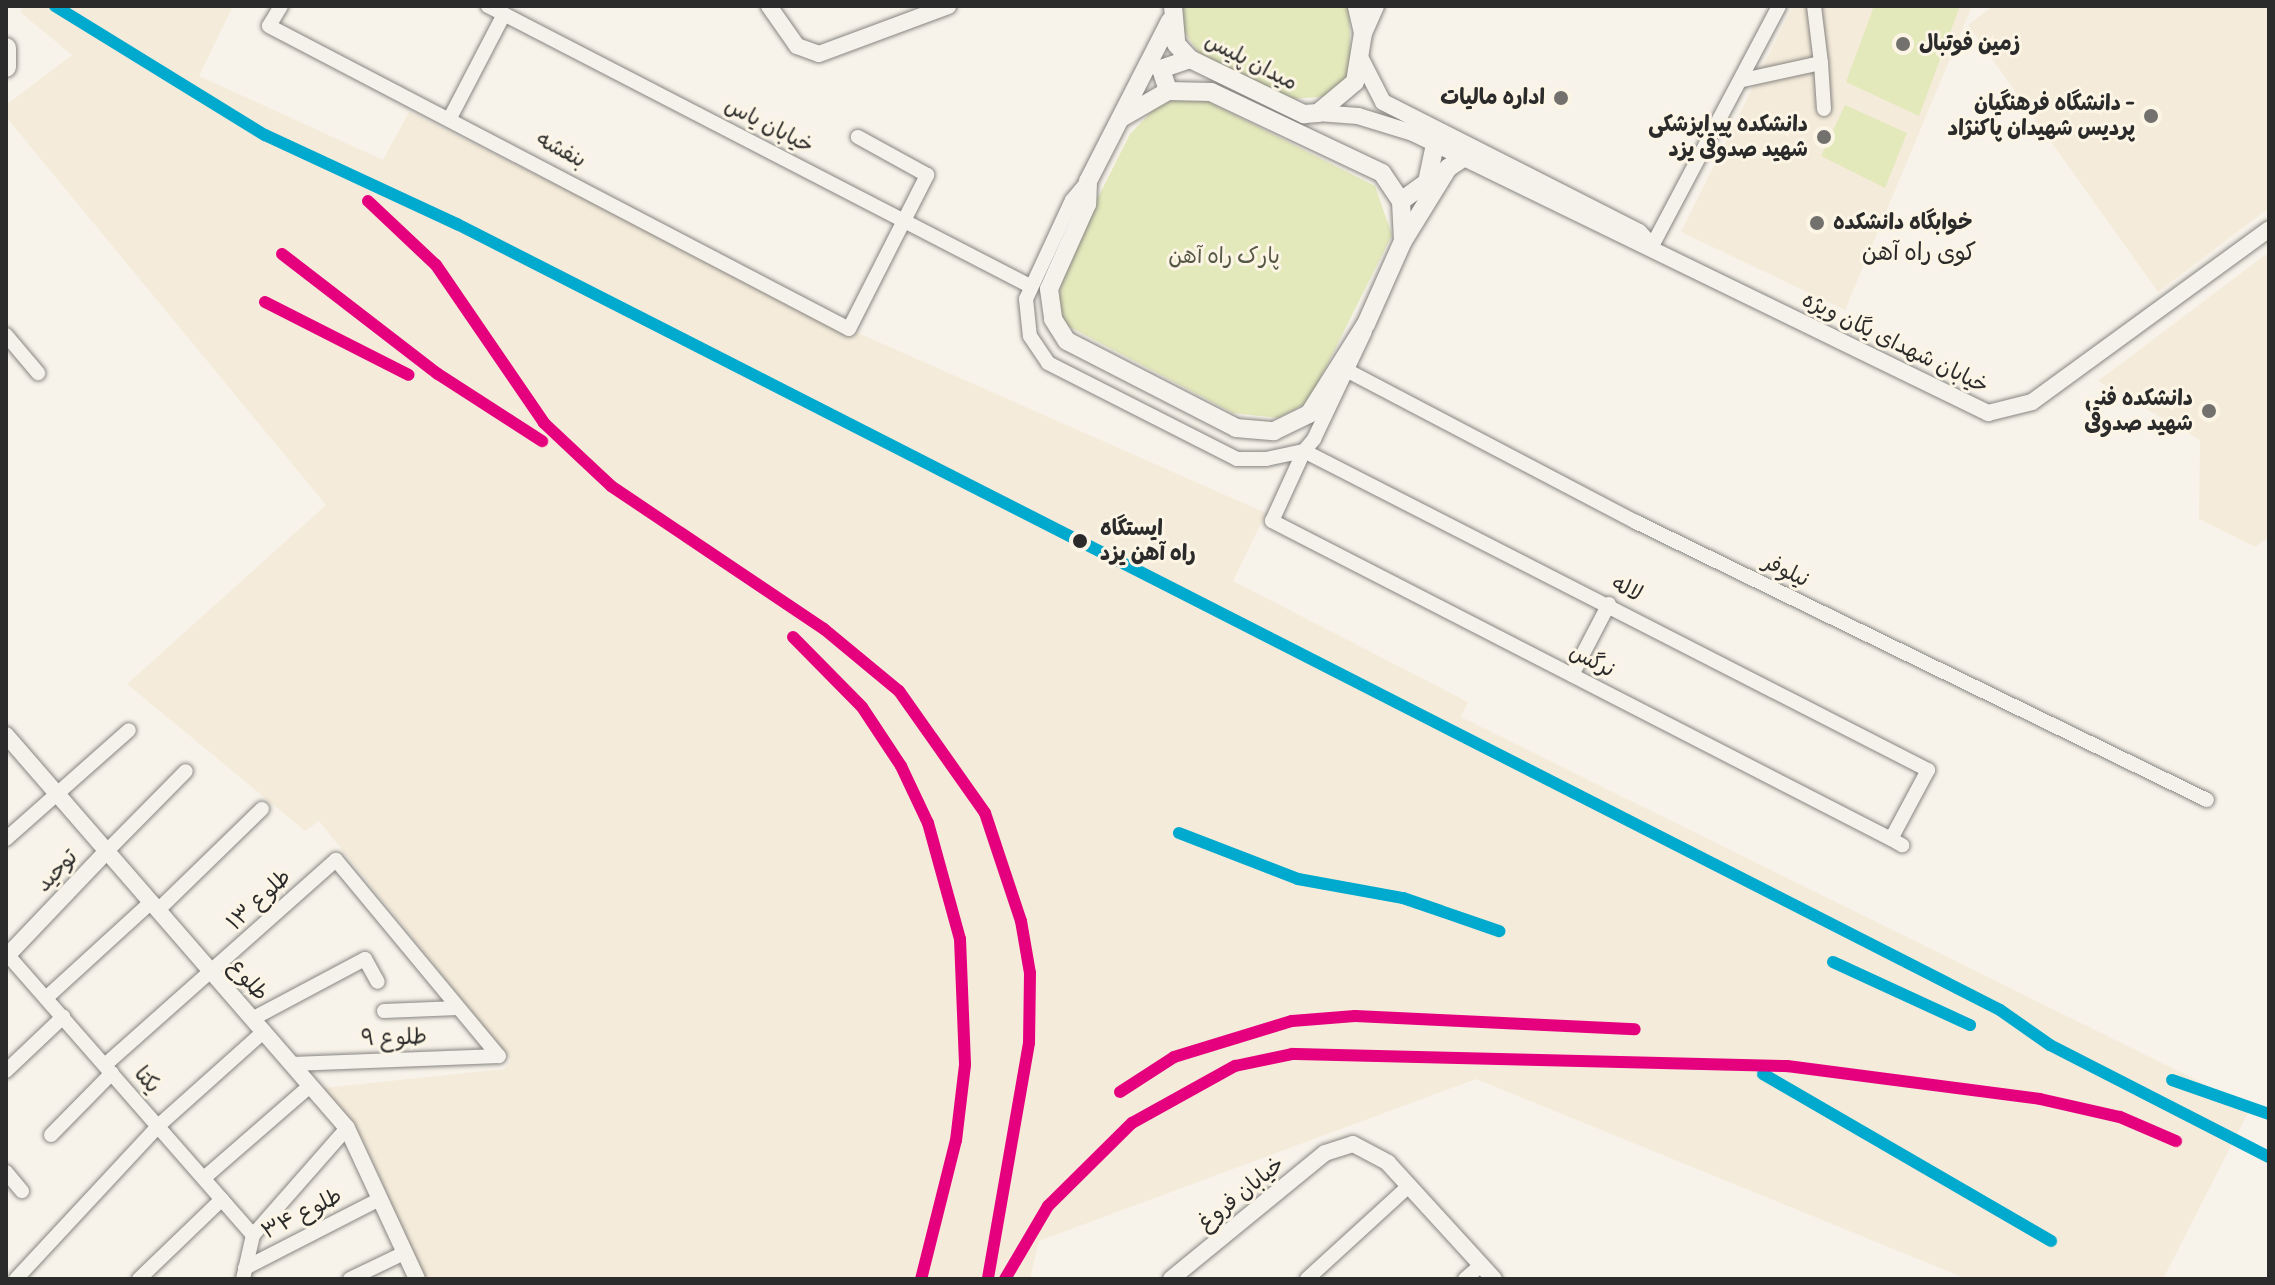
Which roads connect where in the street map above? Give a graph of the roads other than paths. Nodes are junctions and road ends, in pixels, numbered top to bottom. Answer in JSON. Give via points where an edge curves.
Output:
{"nodes":[{"id":1,"x":281,"y":6,"type":"edge"},
{"id":2,"x":488,"y":6,"type":"edge"},
{"id":3,"x":769,"y":6,"type":"edge"},
{"id":4,"x":948,"y":6,"type":"edge"},
{"id":5,"x":1357,"y":6,"type":"edge"},
{"id":6,"x":1375,"y":6,"type":"edge"},
{"id":7,"x":1779,"y":6,"type":"edge"},
{"id":8,"x":1814,"y":6,"type":"edge"},
{"id":9,"x":1172,"y":13,"type":"edge"},
{"id":10,"x":504,"y":14,"type":"junction"},
{"id":11,"x":1363,"y":33,"type":"junction"},
{"id":12,"x":6,"y":48,"type":"edge"},
{"id":13,"x":1190,"y":59,"type":"junction"},
{"id":14,"x":1361,"y":59,"type":"junction"},
{"id":15,"x":1821,"y":63,"type":"junction"},
{"id":16,"x":6,"y":67,"type":"edge"},
{"id":17,"x":1743,"y":80,"type":"junction"},
{"id":18,"x":1168,"y":91,"type":"junction"},
{"id":19,"x":1824,"y":109,"type":"dead end"},
{"id":20,"x":1318,"y":113,"type":"junction"},
{"id":21,"x":451,"y":116,"type":"junction"},
{"id":22,"x":1116,"y":123,"type":"junction"},
{"id":23,"x":858,"y":137,"type":"dead end"},
{"id":24,"x":1435,"y":144,"type":"junction"},
{"id":25,"x":1463,"y":158,"type":"junction"},
{"id":26,"x":1088,"y":181,"type":"junction"},
{"id":27,"x":1401,"y":201,"type":"junction"},
{"id":28,"x":905,"y":221,"type":"junction"},
{"id":29,"x":2269,"y":229,"type":"edge"},
{"id":30,"x":1403,"y":241,"type":"junction"},
{"id":31,"x":1652,"y":246,"type":"junction"},
{"id":32,"x":1030,"y":286,"type":"junction"},
{"id":33,"x":1366,"y":324,"type":"junction"},
{"id":34,"x":6,"y":335,"type":"edge"},
{"id":35,"x":1350,"y":372,"type":"junction"},
{"id":36,"x":38,"y":373,"type":"dead end"},
{"id":37,"x":1304,"y":451,"type":"junction"},
{"id":38,"x":1609,"y":604,"type":"junction"},
{"id":39,"x":1572,"y":675,"type":"junction"},
{"id":40,"x":129,"y":730,"type":"dead end"},
{"id":41,"x":6,"y":735,"type":"edge"},
{"id":42,"x":186,"y":771,"type":"dead end"},
{"id":43,"x":57,"y":794,"type":"junction"},
{"id":44,"x":2207,"y":800,"type":"dead end"},
{"id":45,"x":262,"y":809,"type":"dead end"},
{"id":46,"x":6,"y":839,"type":"edge"},
{"id":47,"x":1897,"y":842,"type":"joint"},
{"id":48,"x":107,"y":851,"type":"junction"},
{"id":49,"x":154,"y":906,"type":"junction"},
{"id":50,"x":7,"y":955,"type":"edge"},
{"id":51,"x":213,"y":973,"type":"junction"},
{"id":52,"x":378,"y":982,"type":"dead end"},
{"id":53,"x":46,"y":998,"type":"junction"},
{"id":54,"x":458,"y":1008,"type":"junction"},
{"id":55,"x":384,"y":1011,"type":"dead end"},
{"id":56,"x":63,"y":1017,"type":"junction"},
{"id":57,"x":258,"y":1026,"type":"junction"},
{"id":58,"x":292,"y":1064,"type":"junction"},
{"id":59,"x":108,"y":1069,"type":"junction"},
{"id":60,"x":6,"y":1071,"type":"edge"},
{"id":61,"x":310,"y":1086,"type":"junction"},
{"id":62,"x":158,"y":1126,"type":"junction"},
{"id":63,"x":347,"y":1128,"type":"junction"},
{"id":64,"x":51,"y":1135,"type":"dead end"},
{"id":65,"x":6,"y":1172,"type":"edge"},
{"id":66,"x":204,"y":1178,"type":"junction"},
{"id":67,"x":1409,"y":1186,"type":"junction"},
{"id":68,"x":22,"y":1191,"type":"dead end"},
{"id":69,"x":222,"y":1199,"type":"junction"},
{"id":70,"x":378,"y":1200,"type":"junction"},
{"id":71,"x":253,"y":1235,"type":"junction"},
{"id":72,"x":404,"y":1253,"type":"junction"},
{"id":73,"x":1481,"y":1265,"type":"junction"},
{"id":74,"x":244,"y":1274,"type":"edge"},
{"id":75,"x":16,"y":1279,"type":"edge"},
{"id":76,"x":139,"y":1279,"type":"edge"},
{"id":77,"x":350,"y":1279,"type":"edge"},
{"id":78,"x":417,"y":1279,"type":"edge"},
{"id":79,"x":1171,"y":1279,"type":"edge"},
{"id":80,"x":1307,"y":1279,"type":"edge"},
{"id":81,"x":1465,"y":1279,"type":"edge"},
{"id":82,"x":1494,"y":1279,"type":"edge"}],
"edges":[{"from":1,"to":21,"type":"street","name":"بنفشه","via":[[269,26]]},
{"from":2,"to":10,"type":"street","name":"خیابان یاس"},
{"from":3,"to":4,"type":"street","via":[[797,46],[819,54]]},
{"from":5,"to":11,"type":"main road","name":"میدان پلیس"},
{"from":6,"to":11,"type":"main road"},
{"from":7,"to":17,"type":"street"},
{"from":8,"to":15,"type":"street"},
{"from":9,"to":13,"type":"main road","name":"میدان پلیس","via":[[1176,44]]},
{"from":9,"to":22,"type":"main road"},
{"from":10,"to":21,"type":"street"},
{"from":10,"to":28,"type":"street","name":"خیابان یاس"},
{"from":11,"to":14,"type":"main road","name":"میدان پلیس"},
{"from":12,"to":16,"type":"main road"},
{"from":13,"to":18,"type":"main road","via":[[1166,62],[1160,75]]},
{"from":13,"to":20,"type":"main road","name":"میدان پلیس","via":[[1287,109]]},
{"from":14,"to":20,"type":"main road","name":"میدان پلیس","via":[[1344,97]]},
{"from":14,"to":31,"type":"street","name":"خیابان شهدای یگان ویژه","via":[[1383,102],[1639,232]]},
{"from":15,"to":17,"type":"street"},
{"from":15,"to":19,"type":"street"},
{"from":17,"to":31,"type":"street"},
{"from":18,"to":22,"type":"main road"},
{"from":18,"to":27,"type":"main road","via":[[1211,92],[1375,168]]},
{"from":20,"to":24,"type":"street","name":"خیابان شهدای یگان ویژه","via":[[1389,122]]},
{"from":21,"to":28,"type":"street","name":"بنفشه","via":[[849,329]]},
{"from":22,"to":26,"type":"main road"},
{"from":23,"to":28,"type":"street","via":[[927,175]]},
{"from":24,"to":25,"type":"street","name":"خیابان شهدای یگان ویژه"},
{"from":24,"to":27,"type":"main road","via":[[1427,182]]},
{"from":25,"to":30,"type":"main road","via":[[1448,168]]},
{"from":25,"to":31,"type":"street","name":"خیابان شهدای یگان ویژه"},
{"from":26,"to":32,"type":"street"},
{"from":26,"to":33,"type":"main road","via":[[1087,204],[1049,289],[1053,319],[1067,341],[1236,428],[1274,431],[1309,414]]},
{"from":27,"to":30,"type":"main road"},
{"from":28,"to":32,"type":"street","name":"خیابان یاس"},
{"from":29,"to":31,"type":"street","name":"خیابان شهدای یگان ویژه","via":[[2032,402],[1988,413]]},
{"from":30,"to":33,"type":"main road"},
{"from":32,"to":37,"type":"street","via":[[1026,318],[1048,363],[1237,459]]},
{"from":33,"to":35,"type":"street"},
{"from":34,"to":36,"type":"street"},
{"from":35,"to":37,"type":"street"},
{"from":35,"to":44,"type":"street","name":"نیلوفر","via":[[1636,522]]},
{"from":37,"to":38,"type":"street","name":"لاله"},
{"from":37,"to":39,"type":"street","name":"نرگس","via":[[1272,521]]},
{"from":38,"to":39,"type":"street"},
{"from":38,"to":47,"type":"street","name":"لاله","via":[[1928,770]]},
{"from":39,"to":47,"type":"street","name":"نرگس"},
{"from":40,"to":43,"type":"street"},
{"from":41,"to":43,"type":"street","name":"طلوع"},
{"from":42,"to":48,"type":"street"},
{"from":43,"to":46,"type":"street"},
{"from":43,"to":48,"type":"street","name":"طلوع"},
{"from":45,"to":49,"type":"street"},
{"from":48,"to":49,"type":"street","name":"طلوع"},
{"from":48,"to":50,"type":"street","name":"توحید"},
{"from":49,"to":51,"type":"street","name":"طلوع"},
{"from":49,"to":53,"type":"street"},
{"from":50,"to":53,"type":"street","name":"یکتا"},
{"from":51,"to":54,"type":"street","name":"طلوع ۱۳","via":[[336,860]]},
{"from":51,"to":57,"type":"street","name":"طلوع"},
{"from":51,"to":59,"type":"street","name":"طلوع ۱۳"},
{"from":52,"to":57,"type":"street","via":[[365,959]]},
{"from":53,"to":56,"type":"street","name":"یکتا"},
{"from":54,"to":55,"type":"street"},
{"from":54,"to":58,"type":"street","name":"طلوع ۹","via":[[499,1056]]},
{"from":56,"to":59,"type":"street","name":"یکتا"},
{"from":56,"to":60,"type":"street"},
{"from":57,"to":58,"type":"street","name":"طلوع"},
{"from":57,"to":62,"type":"street"},
{"from":58,"to":61,"type":"street","name":"طلوع"},
{"from":59,"to":62,"type":"street","name":"یکتا"},
{"from":59,"to":64,"type":"street","name":"طلوع ۱۳"},
{"from":61,"to":63,"type":"street","name":"طلوع"},
{"from":61,"to":66,"type":"street"},
{"from":62,"to":66,"type":"street","name":"یکتا"},
{"from":62,"to":75,"type":"street"},
{"from":63,"to":70,"type":"street","name":"طلوع"},
{"from":63,"to":71,"type":"street"},
{"from":65,"to":68,"type":"street"},
{"from":66,"to":69,"type":"street","name":"یکتا"},
{"from":67,"to":73,"type":"street"},
{"from":67,"to":79,"type":"street","name":"خیابان فروغ","via":[[1368,1147],[1339,1145]]},
{"from":67,"to":80,"type":"street"},
{"from":69,"to":71,"type":"street","name":"یکتا"},
{"from":69,"to":76,"type":"street"},
{"from":70,"to":72,"type":"street","name":"طلوع"},
{"from":70,"to":74,"type":"street","name":"طلوع ۳۴"},
{"from":71,"to":74,"type":"street"},
{"from":72,"to":77,"type":"street"},
{"from":72,"to":78,"type":"street","name":"طلوع"},
{"from":73,"to":81,"type":"street"},
{"from":73,"to":82,"type":"street"}]}
